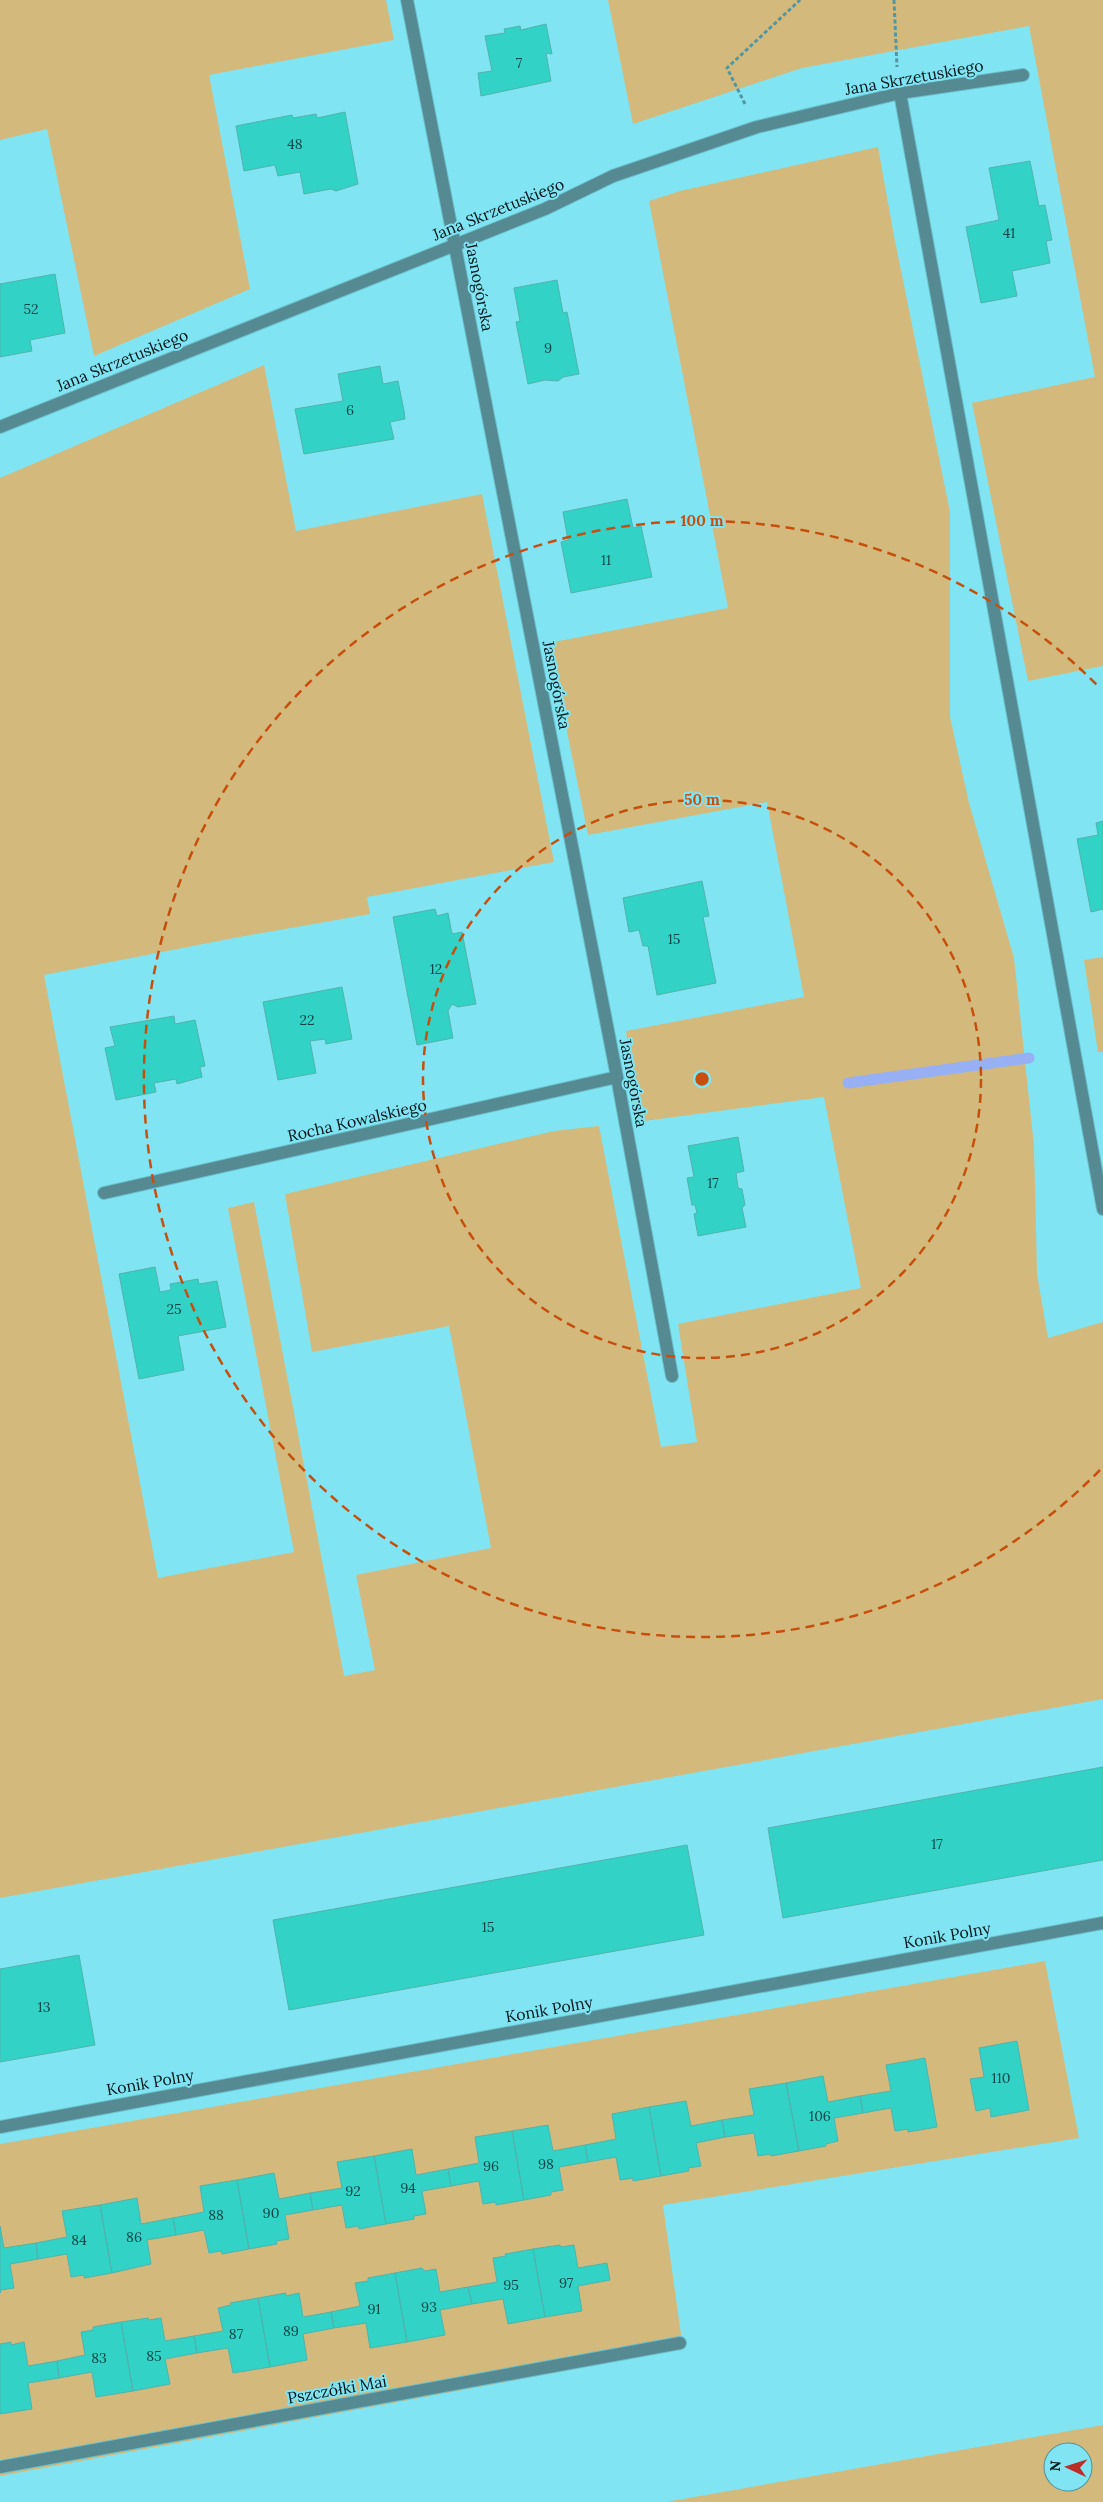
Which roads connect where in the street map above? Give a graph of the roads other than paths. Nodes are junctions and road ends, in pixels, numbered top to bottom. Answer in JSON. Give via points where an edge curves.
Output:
{"nodes":[{"id":1,"x":407,"y":0,"type":"edge"},
{"id":2,"x":1023,"y":75,"type":"dead end"},
{"id":3,"x":900,"y":93,"type":"junction"},
{"id":4,"x":455,"y":244,"type":"junction"},
{"id":5,"x":0,"y":427,"type":"edge"},
{"id":6,"x":617,"y":1077,"type":"junction"},
{"id":7,"x":104,"y":1193,"type":"dead end"},
{"id":8,"x":1103,"y":1209,"type":"edge"},
{"id":9,"x":672,"y":1376,"type":"dead end"},
{"id":10,"x":1103,"y":1923,"type":"edge"},
{"id":11,"x":0,"y":2126,"type":"edge"},
{"id":12,"x":680,"y":2343,"type":"dead end"},
{"id":13,"x":0,"y":2467,"type":"edge"}],
"edges":[{"from":1,"to":4,"type":"street","name":"Jasnogórska"},
{"from":2,"to":3,"type":"street","name":"Jana Skrzetuskiego"},
{"from":3,"to":4,"type":"street","name":"Jana Skrzetuskiego","via":[[756,127],[613,176],[545,209]]},
{"from":3,"to":8,"type":"street"},
{"from":4,"to":5,"type":"street","name":"Jana Skrzetuskiego"},
{"from":4,"to":6,"type":"street","name":"Jasnogórska"},
{"from":6,"to":7,"type":"street","name":"Rocha Kowalskiego"},
{"from":6,"to":9,"type":"street","name":"Jasnogórska"},
{"from":10,"to":11,"type":"street","name":"Konik Polny"},
{"from":12,"to":13,"type":"street","name":"Pszczółki Mai"}]}
